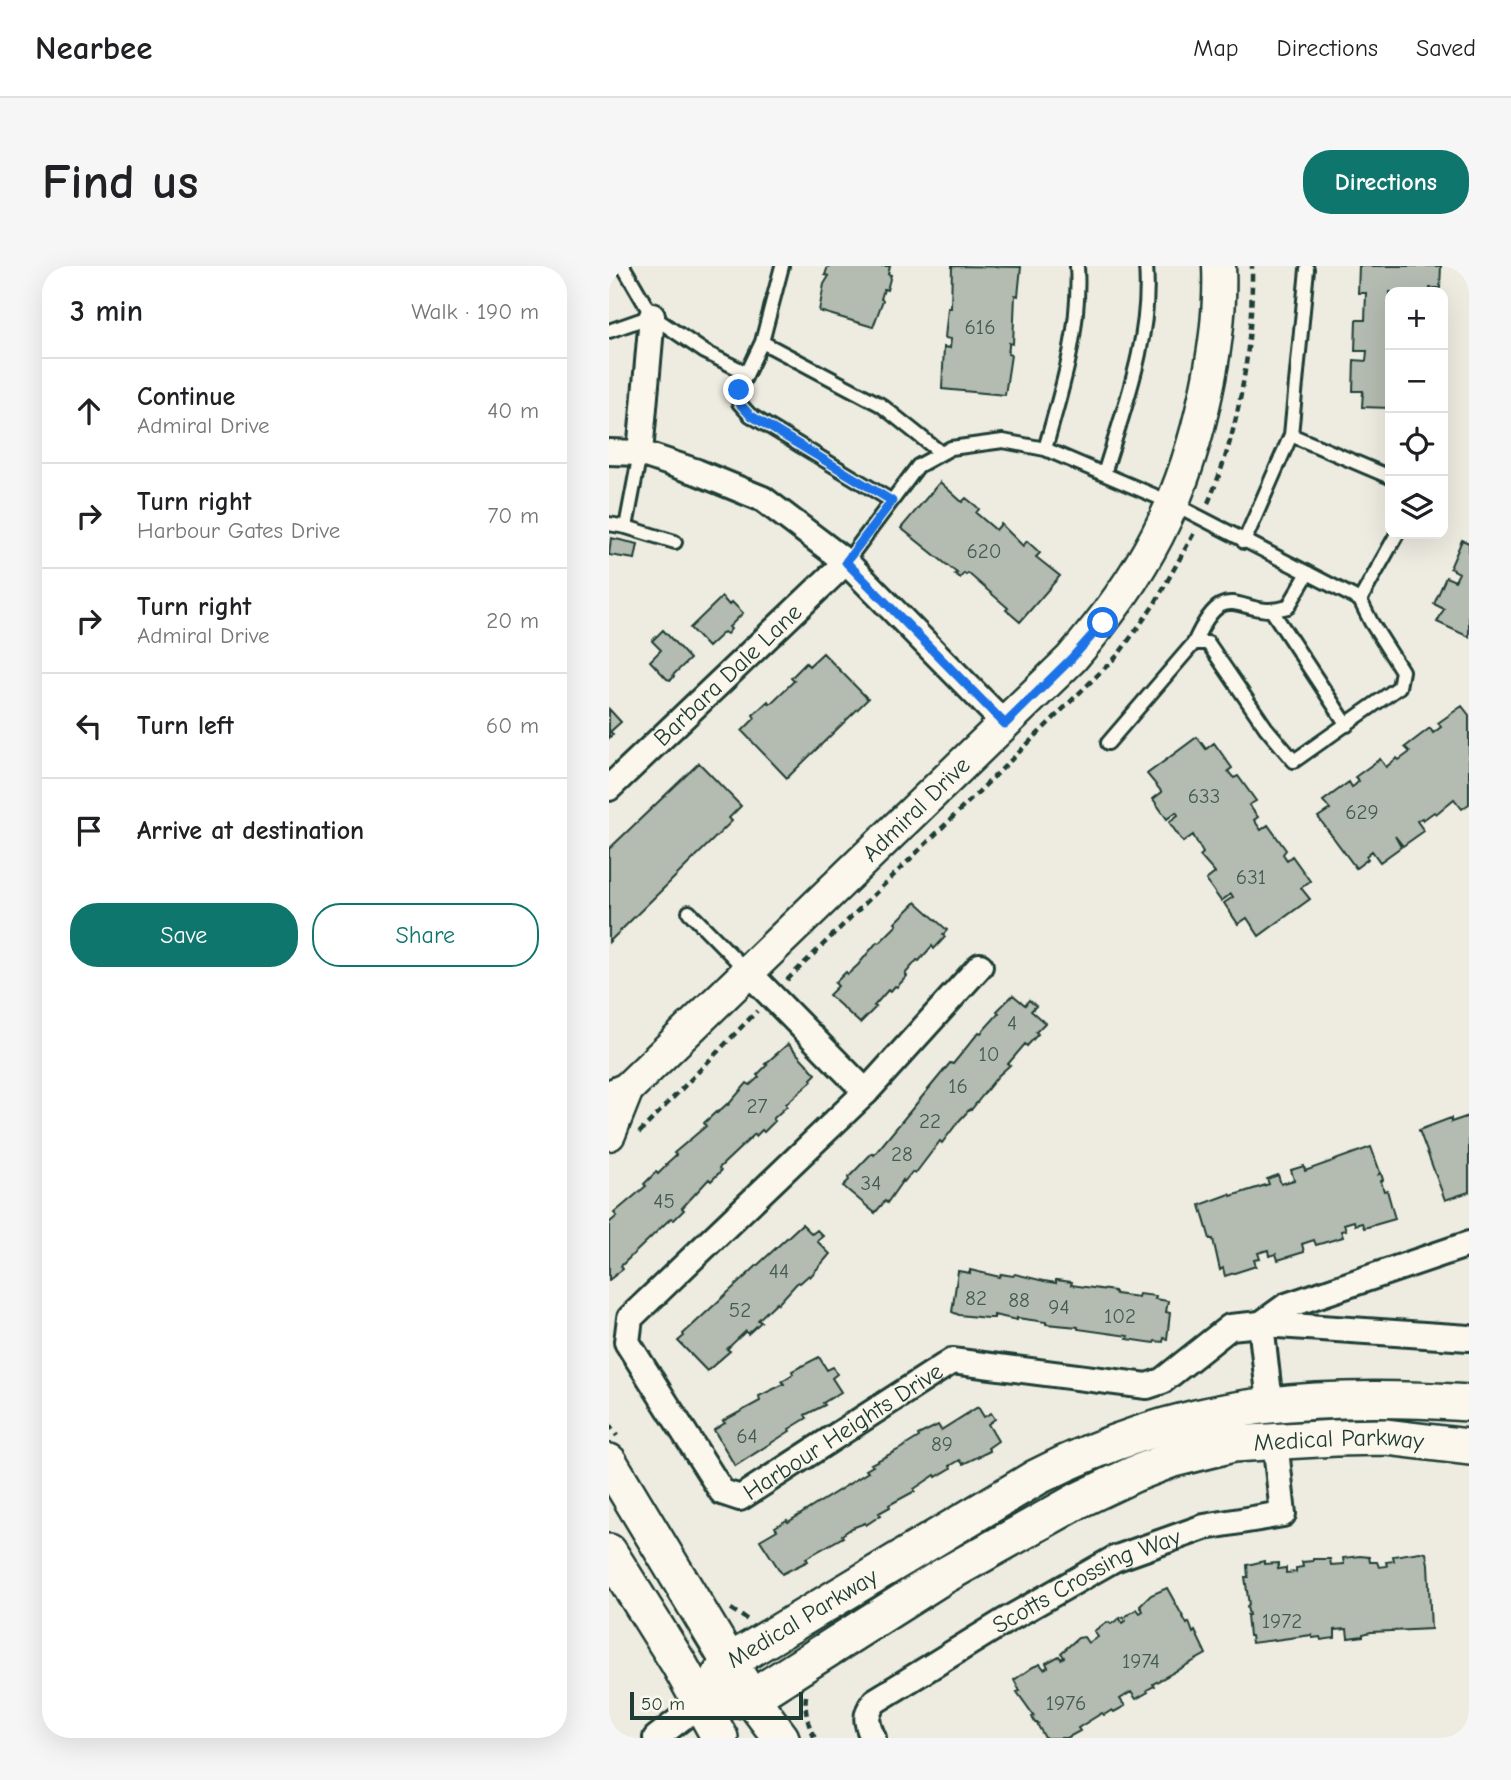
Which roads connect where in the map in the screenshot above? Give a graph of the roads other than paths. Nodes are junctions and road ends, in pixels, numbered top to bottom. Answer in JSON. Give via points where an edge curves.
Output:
{"nodes":[{"id":1,"x":623,"y":266,"type":"edge"},
{"id":2,"x":782,"y":266,"type":"edge"},
{"id":3,"x":1077,"y":266,"type":"edge"},
{"id":4,"x":1146,"y":266,"type":"edge"},
{"id":5,"x":1219,"y":266,"type":"edge"},
{"id":6,"x":1307,"y":269,"type":"dead end"},
{"id":7,"x":652,"y":316,"type":"junction"},
{"id":8,"x":609,"y":331,"type":"edge"},
{"id":9,"x":762,"y":342,"type":"junction"},
{"id":10,"x":747,"y":373,"type":"junction"},
{"id":11,"x":1291,"y":435,"type":"junction"},
{"id":12,"x":1045,"y":449,"type":"junction"},
{"id":13,"x":609,"y":452,"type":"edge"},
{"id":14,"x":640,"y":453,"type":"junction"},
{"id":15,"x":941,"y":453,"type":"junction"},
{"id":16,"x":1104,"y":474,"type":"junction"},
{"id":17,"x":1388,"y":476,"type":"edge"},
{"id":18,"x":892,"y":501,"type":"junction"},
{"id":19,"x":1174,"y":504,"type":"junction"},
{"id":20,"x":609,"y":524,"type":"edge"},
{"id":21,"x":626,"y":527,"type":"junction"},
{"id":22,"x":1394,"y":539,"type":"edge"},
{"id":23,"x":675,"y":542,"type":"dead end"},
{"id":24,"x":1244,"y":542,"type":"junction"},
{"id":25,"x":846,"y":562,"type":"junction"},
{"id":26,"x":1308,"y":573,"type":"junction"},
{"id":27,"x":1360,"y":600,"type":"junction"},
{"id":28,"x":1272,"y":611,"type":"junction"},
{"id":29,"x":1194,"y":643,"type":"junction"},
{"id":30,"x":1005,"y":724,"type":"junction"},
{"id":31,"x":1347,"y":725,"type":"junction"},
{"id":32,"x":1108,"y":743,"type":"dead end"},
{"id":33,"x":609,"y":788,"type":"edge"},
{"id":34,"x":689,"y":912,"type":"dead end"},
{"id":35,"x":980,"y":966,"type":"dead end"},
{"id":36,"x":748,"y":972,"type":"junction"},
{"id":37,"x":866,"y":1092,"type":"junction"},
{"id":38,"x":618,"y":1093,"type":"edge"},
{"id":39,"x":609,"y":1134,"type":"edge"},
{"id":40,"x":1469,"y":1244,"type":"edge"},
{"id":41,"x":1261,"y":1324,"type":"junction"},
{"id":42,"x":1469,"y":1338,"type":"edge"},
{"id":43,"x":1270,"y":1403,"type":"junction"},
{"id":44,"x":1469,"y":1403,"type":"edge"},
{"id":45,"x":1275,"y":1440,"type":"junction"},
{"id":46,"x":1469,"y":1447,"type":"edge"},
{"id":47,"x":609,"y":1462,"type":"edge"},
{"id":48,"x":609,"y":1552,"type":"edge"},
{"id":49,"x":729,"y":1662,"type":"junction"},
{"id":50,"x":751,"y":1698,"type":"junction"},
{"id":51,"x":701,"y":1703,"type":"junction"},
{"id":52,"x":656,"y":1738,"type":"edge"},
{"id":53,"x":720,"y":1738,"type":"edge"},
{"id":54,"x":781,"y":1738,"type":"edge"},
{"id":55,"x":873,"y":1738,"type":"edge"}],
"edges":[{"from":1,"to":7,"type":"lane"},
{"from":2,"to":9,"type":"lane"},
{"from":3,"to":12,"type":"lane","via":[[1079,295],[1072,352]]},
{"from":4,"to":16,"type":"lane","via":[[1148,288],[1136,371]]},
{"from":5,"to":19,"type":"street","name":"Admiral Drive","via":[[1211,370]]},
{"from":6,"to":11,"type":"lane"},
{"from":7,"to":8,"type":"lane"},
{"from":7,"to":10,"type":"lane","via":[[705,352]]},
{"from":7,"to":14,"type":"street"},
{"from":9,"to":10,"type":"lane"},
{"from":9,"to":15,"type":"lane","via":[[881,405]]},
{"from":10,"to":18,"type":"lane","via":[[739,403],[750,415]]},
{"from":11,"to":17,"type":"lane"},
{"from":11,"to":24,"type":"lane"},
{"from":12,"to":15,"type":"lane","via":[[1003,441]]},
{"from":12,"to":16,"type":"lane"},
{"from":13,"to":14,"type":"street"},
{"from":14,"to":21,"type":"lane"},
{"from":14,"to":25,"type":"street","via":[[763,499]]},
{"from":15,"to":18,"type":"lane","via":[[918,466]]},
{"from":16,"to":19,"type":"lane"},
{"from":18,"to":25,"type":"lane"},
{"from":19,"to":24,"type":"lane"},
{"from":19,"to":30,"type":"street","name":"Admiral Drive","via":[[1151,550],[1103,623]]},
{"from":20,"to":21,"type":"lane"},
{"from":21,"to":23,"type":"lane"},
{"from":22,"to":27,"type":"lane"},
{"from":24,"to":26,"type":"lane"},
{"from":25,"to":30,"type":"street"},
{"from":25,"to":33,"type":"street","name":"Barbara Dale Lane"},
{"from":26,"to":27,"type":"lane"},
{"from":26,"to":28,"type":"lane","via":[[1287,607]]},
{"from":27,"to":31,"type":"lane","via":[[1402,671],[1399,687]]},
{"from":28,"to":29,"type":"lane","via":[[1231,602],[1217,606]]},
{"from":28,"to":31,"type":"lane"},
{"from":29,"to":31,"type":"lane","via":[[1208,643],[1294,761]]},
{"from":29,"to":32,"type":"lane"},
{"from":30,"to":36,"type":"street","name":"Admiral Drive"},
{"from":34,"to":36,"type":"lane"},
{"from":35,"to":37,"type":"street","name":"Harbour Heights Drive"},
{"from":36,"to":37,"type":"street"},
{"from":36,"to":38,"type":"street","name":"Admiral Drive"},
{"from":37,"to":41,"type":"street","name":"Harbour Heights Drive","via":[[630,1318],[627,1342],[722,1492],[740,1498],[952,1361],[1147,1386],[1162,1381],[1230,1327]]},
{"from":38,"to":39,"type":"street","name":"Admiral Drive"},
{"from":40,"to":41,"type":"street","via":[[1286,1306]]},
{"from":41,"to":42,"type":"street"},
{"from":41,"to":43,"type":"street"},
{"from":43,"to":44,"type":"main road","name":"Medical Parkway","via":[[1340,1398]]},
{"from":43,"to":49,"type":"main road","name":"Medical Parkway","via":[[1148,1429],[1078,1456]]},
{"from":45,"to":46,"type":"main road","name":"Medical Parkway","via":[[1386,1437]]},
{"from":45,"to":50,"type":"main road","name":"Medical Parkway","via":[[1233,1444],[1174,1459],[1079,1500],[940,1578]]},
{"from":45,"to":55,"type":"street","name":"Scotts Crossing Way","via":[[1283,1514],[1204,1527],[1114,1559],[875,1701],[867,1710]]},
{"from":47,"to":49,"type":"main road"},
{"from":48,"to":51,"type":"main road"},
{"from":49,"to":50,"type":"main road"},
{"from":49,"to":51,"type":"main road","name":"Medical Parkway"},
{"from":50,"to":51,"type":"main road","name":"Medical Parkway"},
{"from":50,"to":54,"type":"main road"},
{"from":51,"to":52,"type":"street"},
{"from":51,"to":53,"type":"main road"}]}
